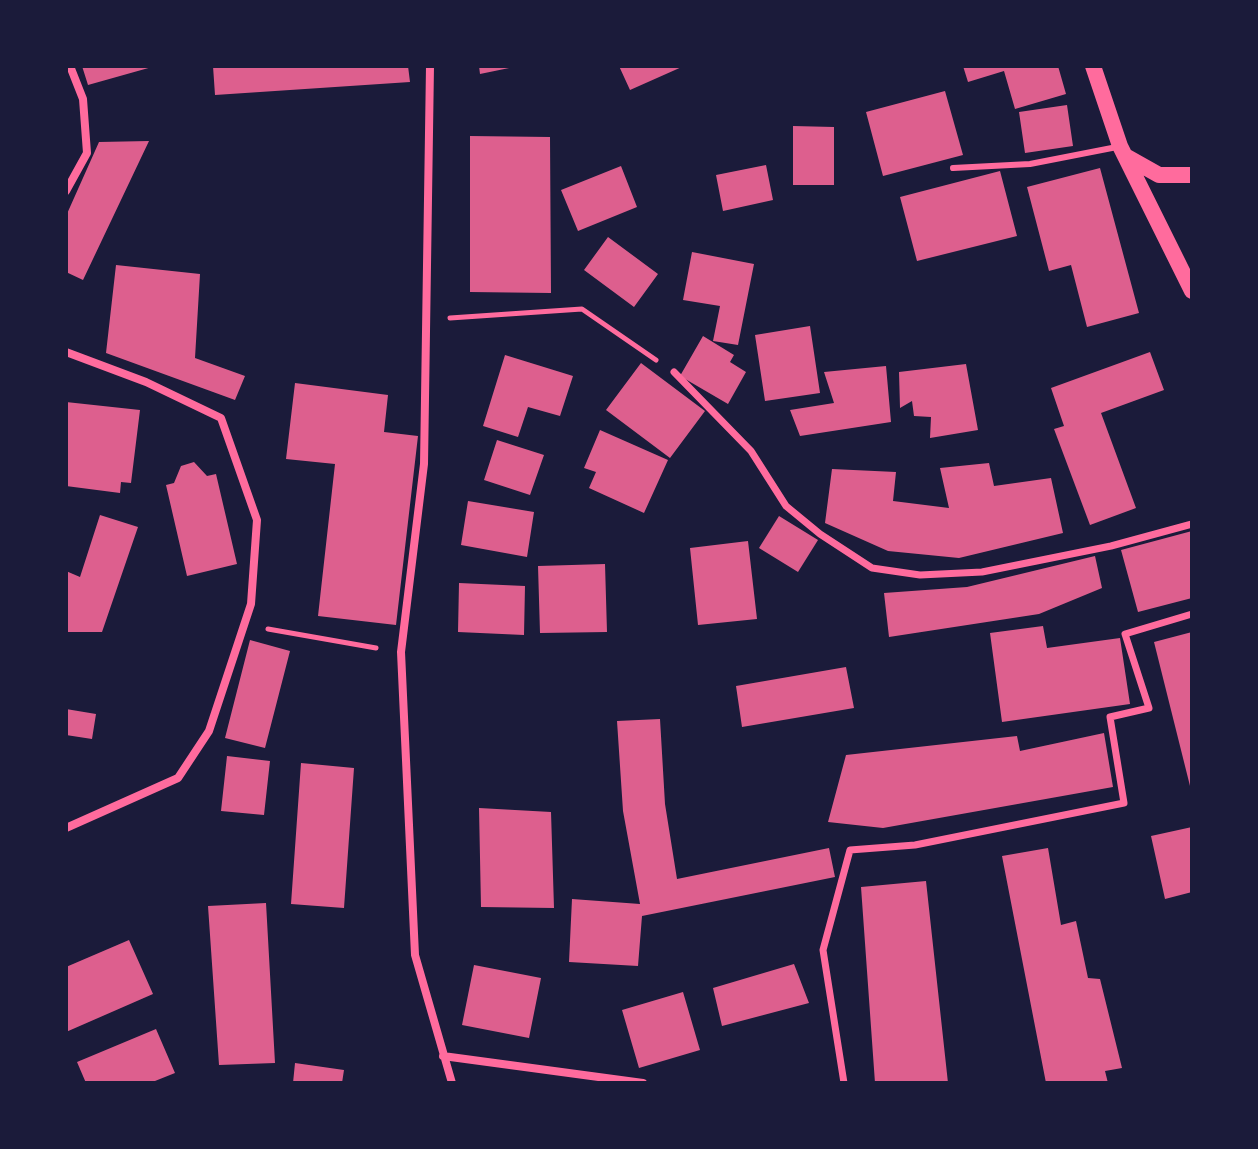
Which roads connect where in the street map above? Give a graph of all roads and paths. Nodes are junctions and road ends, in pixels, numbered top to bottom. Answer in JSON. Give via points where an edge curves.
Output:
{"nodes":[{"id":1,"x":70,"y":66,"type":"edge"},
{"id":2,"x":430,"y":66,"type":"edge"},
{"id":3,"x":1093,"y":66,"type":"edge"},
{"id":4,"x":1123,"y":151,"type":"junction"},
{"id":5,"x":953,"y":168,"type":"dead end"},
{"id":6,"x":1192,"y":175,"type":"edge"},
{"id":7,"x":66,"y":191,"type":"edge"},
{"id":8,"x":1192,"y":258,"type":"edge"},
{"id":9,"x":1190,"y":285,"type":"edge"},
{"id":10,"x":424,"y":320,"type":"junction"},
{"id":11,"x":66,"y":352,"type":"edge"},
{"id":12,"x":674,"y":372,"type":"joint"},
{"id":13,"x":1192,"y":524,"type":"edge"},
{"id":14,"x":1192,"y":614,"type":"edge"},
{"id":15,"x":244,"y":625,"type":"junction"},
{"id":16,"x":401,"y":652,"type":"junction"},
{"id":17,"x":66,"y":828,"type":"edge"},
{"id":18,"x":443,"y":1056,"type":"junction"},
{"id":19,"x":627,"y":1081,"type":"edge"},
{"id":20,"x":452,"y":1083,"type":"edge"},
{"id":21,"x":643,"y":1083,"type":"edge"},
{"id":22,"x":844,"y":1083,"type":"edge"}],
"edges":[{"from":1,"to":7,"type":"street","via":[[83,99],[87,153]]},
{"from":2,"to":10,"type":"street"},
{"from":3,"to":4,"type":"main road"},
{"from":4,"to":5,"type":"lane"},
{"from":4,"to":6,"type":"main road","via":[[1159,175]]},
{"from":4,"to":9,"type":"main road"},
{"from":8,"to":9,"type":"main road"},
{"from":10,"to":12,"type":"path","via":[[582,309]]},
{"from":10,"to":16,"type":"street","via":[[424,464]]},
{"from":11,"to":15,"type":"street","via":[[221,418],[257,520],[251,604]]},
{"from":12,"to":13,"type":"street","via":[[751,451],[786,506],[872,568],[920,575],[982,572]]},
{"from":14,"to":22,"type":"street","via":[[1125,634],[1149,708],[1110,717],[1124,803],[915,845],[850,850],[823,950]]},
{"from":15,"to":16,"type":"path"},
{"from":15,"to":17,"type":"street","via":[[209,731],[178,778]]},
{"from":16,"to":18,"type":"street","via":[[415,955]]},
{"from":18,"to":19,"type":"street"},
{"from":18,"to":20,"type":"street"},
{"from":19,"to":21,"type":"street"}]}
